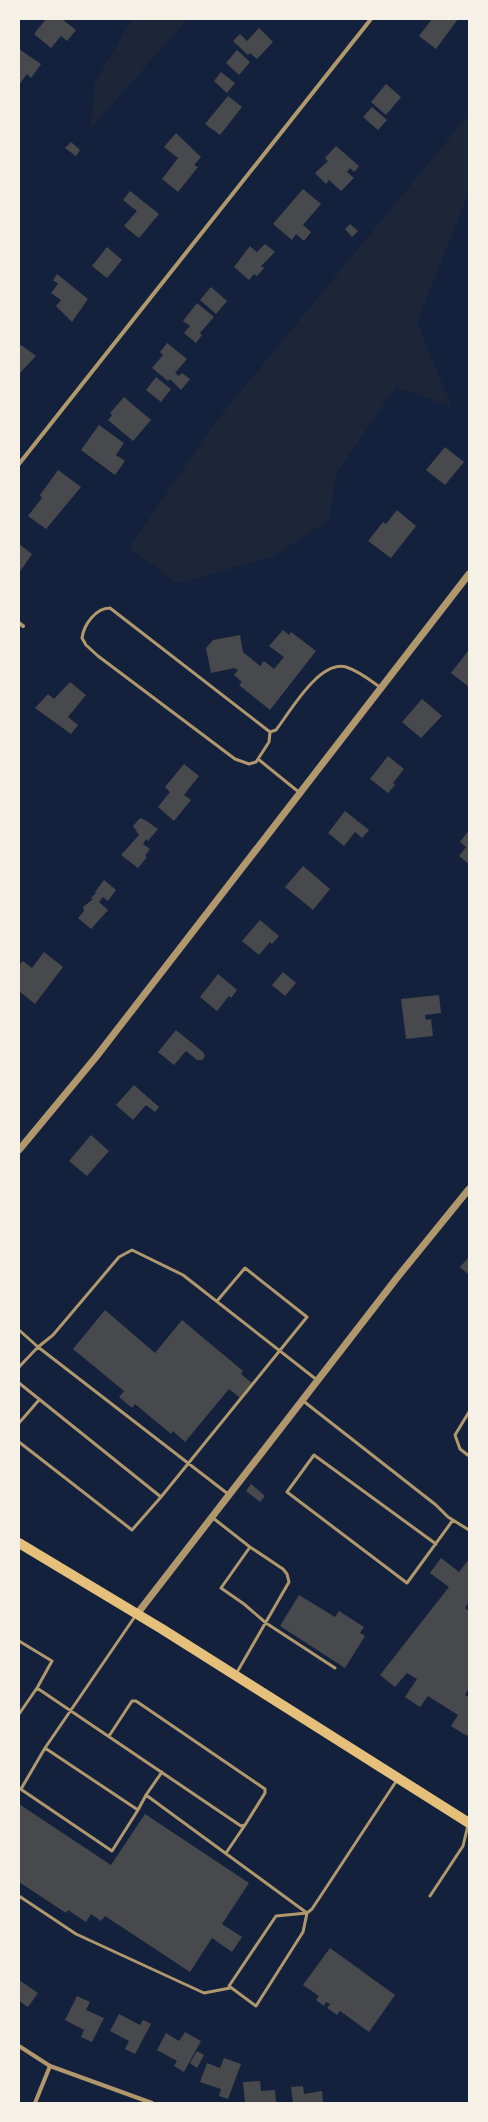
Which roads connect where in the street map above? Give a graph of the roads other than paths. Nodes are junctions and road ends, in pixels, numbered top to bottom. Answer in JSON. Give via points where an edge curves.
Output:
{"nodes":[{"id":1,"x":371,"y":19,"type":"edge"},
{"id":2,"x":19,"y":464,"type":"edge"},
{"id":3,"x":469,"y":574,"type":"edge"},
{"id":4,"x":381,"y":688,"type":"junction"},
{"id":5,"x":270,"y":732,"type":"junction"},
{"id":6,"x":258,"y":759,"type":"junction"},
{"id":7,"x":300,"y":793,"type":"junction"},
{"id":8,"x":19,"y":1150,"type":"edge"},
{"id":9,"x":469,"y":1189,"type":"edge"},
{"id":10,"x":217,"y":1301,"type":"junction"},
{"id":11,"x":19,"y":1330,"type":"edge"},
{"id":12,"x":38,"y":1346,"type":"junction"},
{"id":13,"x":279,"y":1350,"type":"junction"},
{"id":14,"x":19,"y":1367,"type":"edge"},
{"id":15,"x":317,"y":1380,"type":"junction"},
{"id":16,"x":19,"y":1383,"type":"edge"},
{"id":17,"x":40,"y":1400,"type":"junction"},
{"id":18,"x":302,"y":1400,"type":"junction"},
{"id":19,"x":469,"y":1412,"type":"edge"},
{"id":20,"x":19,"y":1423,"type":"edge"},
{"id":21,"x":19,"y":1442,"type":"edge"},
{"id":22,"x":469,"y":1456,"type":"edge"},
{"id":23,"x":187,"y":1463,"type":"junction"},
{"id":24,"x":229,"y":1494,"type":"junction"},
{"id":25,"x":161,"y":1497,"type":"junction"},
{"id":26,"x":211,"y":1517,"type":"junction"},
{"id":27,"x":452,"y":1520,"type":"junction"},
{"id":28,"x":469,"y":1530,"type":"edge"},
{"id":29,"x":19,"y":1543,"type":"edge"},
{"id":30,"x":436,"y":1544,"type":"junction"},
{"id":31,"x":250,"y":1547,"type":"junction"},
{"id":32,"x":137,"y":1614,"type":"junction"},
{"id":33,"x":266,"y":1623,"type":"junction"},
{"id":34,"x":19,"y":1640,"type":"edge"},
{"id":35,"x":335,"y":1668,"type":"dead end"},
{"id":36,"x":236,"y":1676,"type":"junction"},
{"id":37,"x":37,"y":1688,"type":"junction"},
{"id":38,"x":71,"y":1710,"type":"junction"},
{"id":39,"x":19,"y":1714,"type":"edge"},
{"id":40,"x":109,"y":1736,"type":"junction"},
{"id":41,"x":45,"y":1748,"type":"junction"},
{"id":42,"x":162,"y":1772,"type":"junction"},
{"id":43,"x":398,"y":1779,"type":"junction"},
{"id":44,"x":20,"y":1788,"type":"edge"},
{"id":45,"x":146,"y":1795,"type":"junction"},
{"id":46,"x":138,"y":1810,"type":"junction"},
{"id":47,"x":469,"y":1822,"type":"edge"},
{"id":48,"x":245,"y":1825,"type":"junction"},
{"id":49,"x":226,"y":1853,"type":"junction"},
{"id":50,"x":19,"y":1896,"type":"edge"},
{"id":51,"x":430,"y":1896,"type":"dead end"},
{"id":52,"x":307,"y":1913,"type":"junction"},
{"id":53,"x":230,"y":1988,"type":"junction"},
{"id":54,"x":19,"y":2046,"type":"edge"},
{"id":55,"x":50,"y":2066,"type":"junction"},
{"id":56,"x":35,"y":2103,"type":"edge"},
{"id":57,"x":152,"y":2103,"type":"edge"}],
"edges":[{"from":1,"to":2,"type":"street"},
{"from":3,"to":4,"type":"street"},
{"from":4,"to":5,"type":"lane","via":[[356,671],[334,666],[316,679],[276,730]]},
{"from":4,"to":7,"type":"street"},
{"from":5,"to":6,"type":"lane","via":[[269,742]]},
{"from":5,"to":6,"type":"lane","via":[[110,608],[97,612],[83,630],[82,638],[86,645],[98,656],[235,759],[250,764]]},
{"from":6,"to":7,"type":"lane"},
{"from":7,"to":8,"type":"street","via":[[101,1051]]},
{"from":9,"to":15,"type":"street"},
{"from":10,"to":12,"type":"lane","via":[[183,1275],[132,1250],[118,1257],[53,1335]]},
{"from":10,"to":13,"type":"lane"},
{"from":10,"to":13,"type":"lane","via":[[245,1268],[307,1317]]},
{"from":11,"to":12,"type":"lane"},
{"from":12,"to":14,"type":"lane"},
{"from":12,"to":23,"type":"lane"},
{"from":13,"to":15,"type":"lane"},
{"from":13,"to":23,"type":"lane"},
{"from":15,"to":18,"type":"street"},
{"from":16,"to":17,"type":"lane"},
{"from":17,"to":20,"type":"lane"},
{"from":17,"to":25,"type":"lane"},
{"from":18,"to":24,"type":"street"},
{"from":18,"to":27,"type":"lane"},
{"from":19,"to":22,"type":"lane","via":[[455,1435],[460,1449]]},
{"from":21,"to":25,"type":"lane","via":[[132,1530]]},
{"from":23,"to":24,"type":"lane"},
{"from":23,"to":25,"type":"lane"},
{"from":24,"to":26,"type":"street"},
{"from":26,"to":31,"type":"lane"},
{"from":26,"to":32,"type":"street"},
{"from":27,"to":28,"type":"lane"},
{"from":27,"to":30,"type":"lane"},
{"from":29,"to":32,"type":"main road"},
{"from":30,"to":30,"type":"lane","via":[[407,1583],[287,1492],[314,1455]]},
{"from":31,"to":33,"type":"lane","via":[[288,1574],[289,1582]]},
{"from":31,"to":33,"type":"lane","via":[[220,1588]]},
{"from":32,"to":36,"type":"main road"},
{"from":32,"to":38,"type":"lane"},
{"from":33,"to":35,"type":"lane"},
{"from":33,"to":36,"type":"lane"},
{"from":34,"to":37,"type":"lane","via":[[52,1661]]},
{"from":36,"to":43,"type":"main road"},
{"from":37,"to":38,"type":"lane"},
{"from":37,"to":39,"type":"lane"},
{"from":38,"to":40,"type":"lane"},
{"from":38,"to":41,"type":"lane"},
{"from":40,"to":42,"type":"lane"},
{"from":40,"to":48,"type":"lane","via":[[132,1701],[136,1701],[265,1789]]},
{"from":41,"to":44,"type":"lane"},
{"from":41,"to":46,"type":"lane"},
{"from":42,"to":45,"type":"lane"},
{"from":42,"to":48,"type":"lane","via":[[241,1826]]},
{"from":43,"to":47,"type":"main road"},
{"from":43,"to":52,"type":"lane"},
{"from":44,"to":46,"type":"lane","via":[[112,1851]]},
{"from":45,"to":46,"type":"lane"},
{"from":45,"to":49,"type":"lane"},
{"from":47,"to":51,"type":"lane","via":[[462,1846]]},
{"from":48,"to":49,"type":"lane"},
{"from":49,"to":52,"type":"lane"},
{"from":50,"to":53,"type":"lane","via":[[76,1934],[204,1993]]},
{"from":52,"to":53,"type":"lane","via":[[276,1916]]},
{"from":52,"to":53,"type":"lane","via":[[302,1932],[256,2006]]},
{"from":54,"to":55,"type":"street"},
{"from":55,"to":56,"type":"street"},
{"from":55,"to":57,"type":"street"}]}
